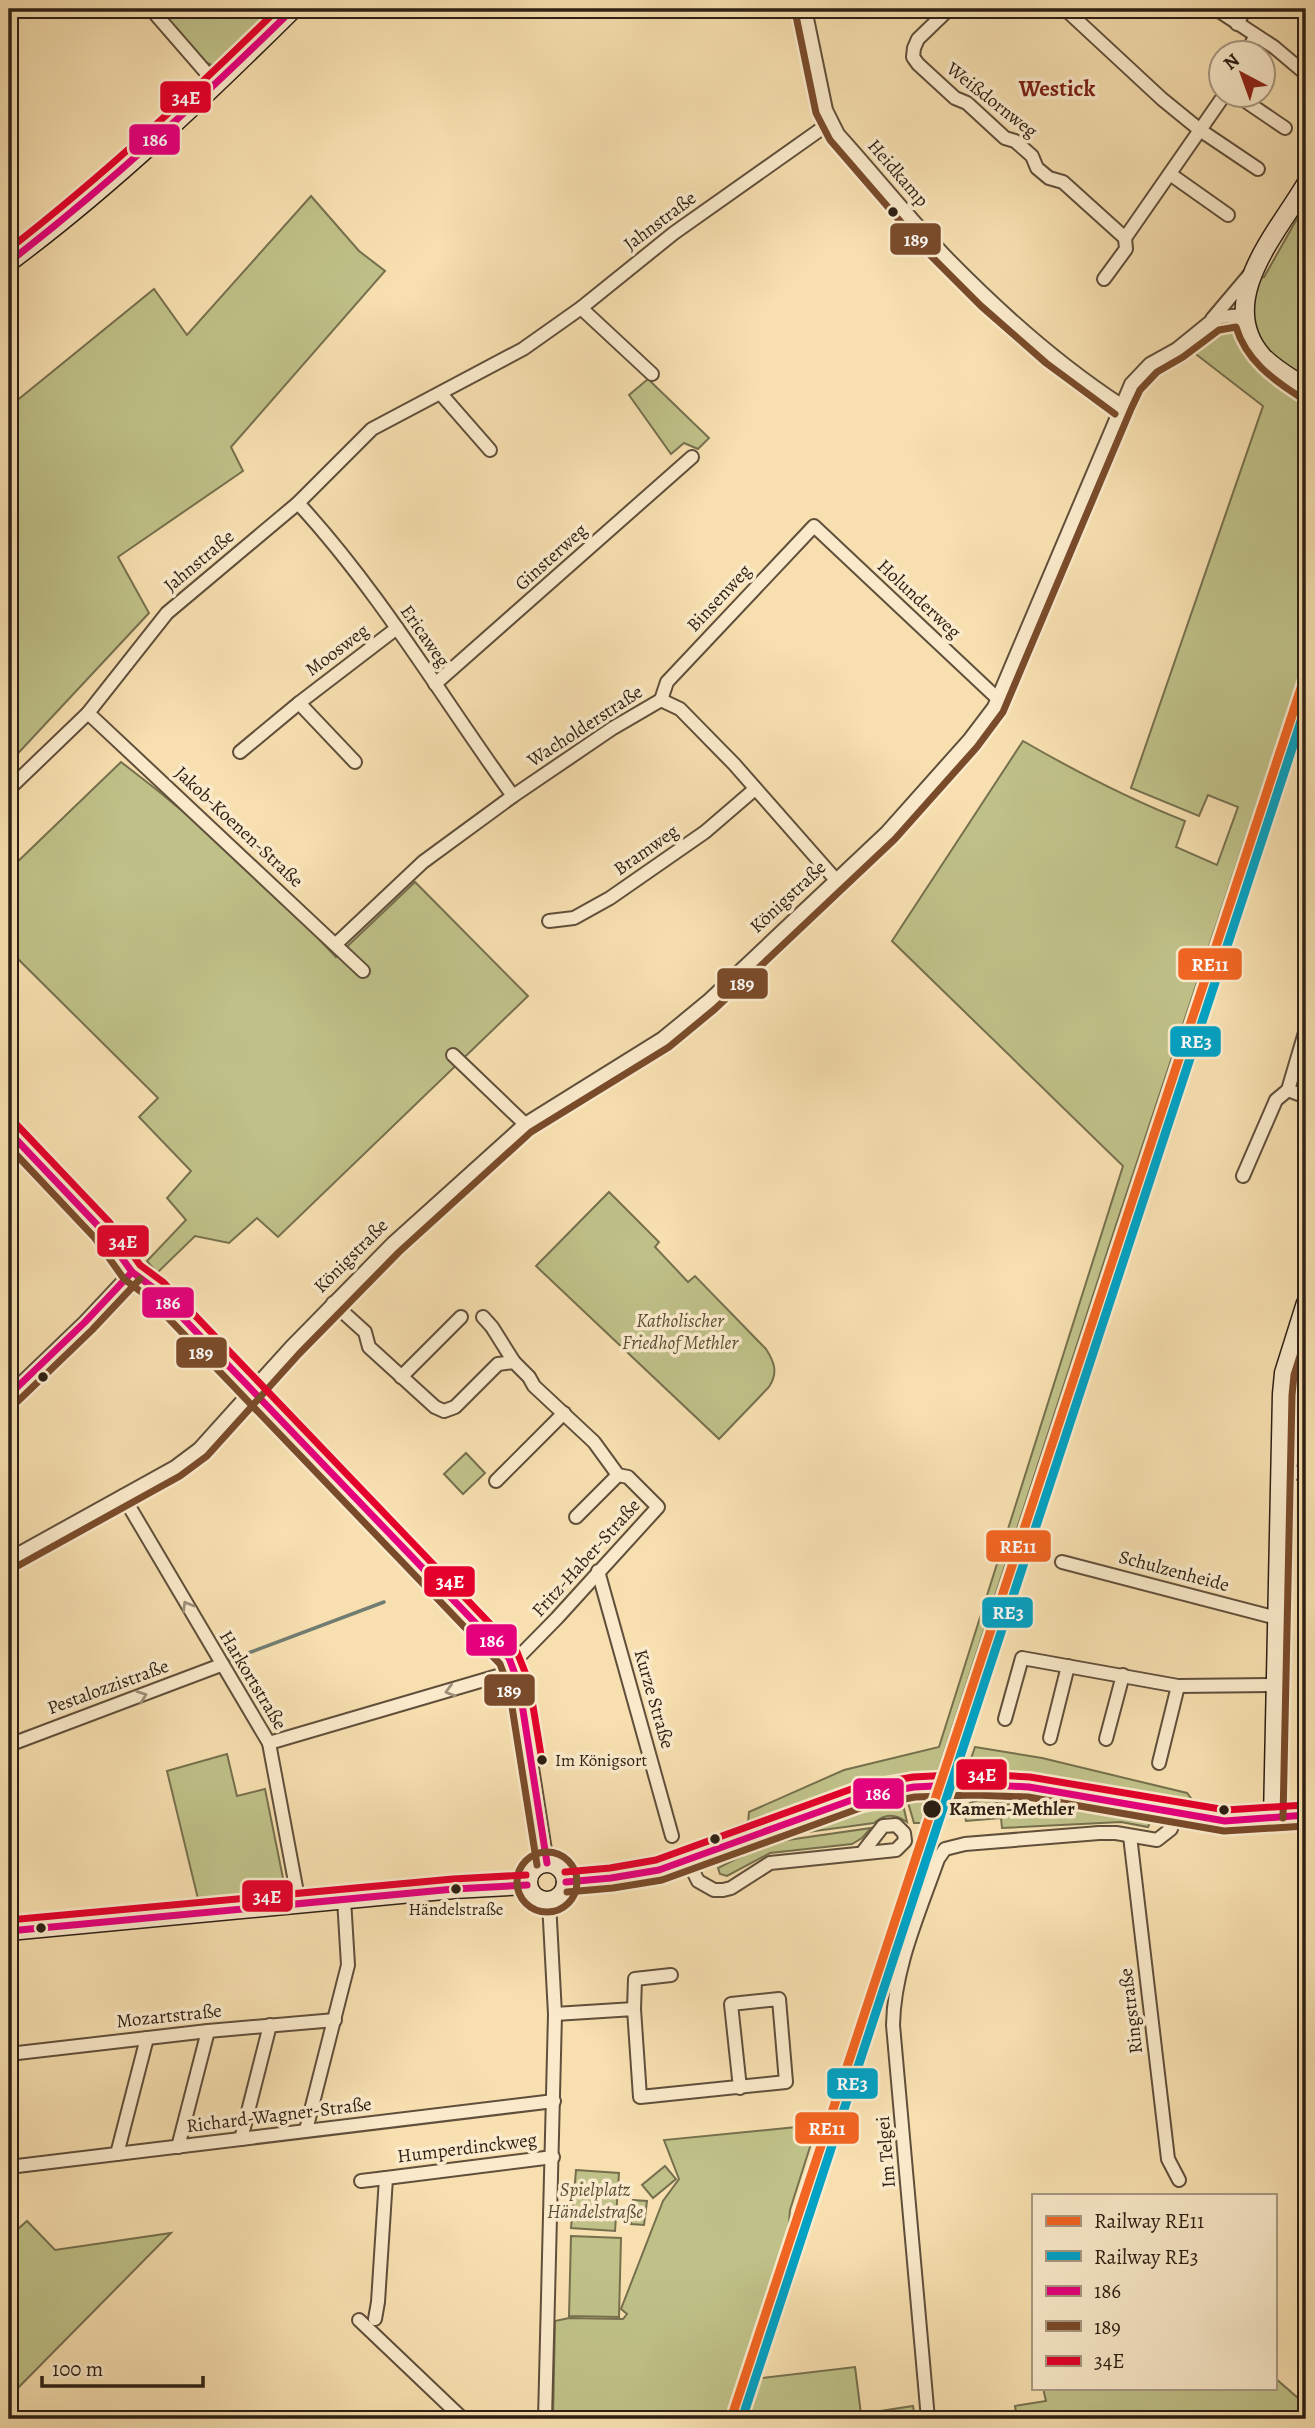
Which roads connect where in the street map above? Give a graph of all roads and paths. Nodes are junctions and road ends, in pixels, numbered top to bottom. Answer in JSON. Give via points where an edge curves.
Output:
{"nodes":[{"id":1,"x":151,"y":9,"type":"edge"},
{"id":2,"x":293,"y":9,"type":"edge"},
{"id":3,"x":805,"y":9,"type":"edge"},
{"id":4,"x":949,"y":9,"type":"edge"},
{"id":5,"x":1065,"y":9,"type":"edge"},
{"id":6,"x":1216,"y":9,"type":"edge"},
{"id":7,"x":1245,"y":9,"type":"edge"},
{"id":8,"x":1237,"y":24,"type":"junction"},
{"id":9,"x":1255,"y":37,"type":"joint"},
{"id":10,"x":1306,"y":74,"type":"edge"},
{"id":11,"x":217,"y":85,"type":"junction"},
{"id":12,"x":1215,"y":108,"type":"edge"},
{"id":13,"x":1255,"y":108,"type":"edge"},
{"id":14,"x":831,"y":122,"type":"junction"},
{"id":15,"x":1284,"y":128,"type":"dead end"},
{"id":16,"x":1200,"y":130,"type":"junction"},
{"id":17,"x":1258,"y":169,"type":"dead end"},
{"id":18,"x":1170,"y":174,"type":"junction"},
{"id":19,"x":1306,"y":184,"type":"edge"},
{"id":20,"x":1228,"y":215,"type":"dead end"},
{"id":21,"x":1125,"y":238,"type":"junction"},
{"id":22,"x":9,"y":262,"type":"edge"},
{"id":23,"x":1254,"y":269,"type":"junction"},
{"id":24,"x":1104,"y":279,"type":"dead end"},
{"id":25,"x":581,"y":308,"type":"junction"},
{"id":26,"x":1244,"y":315,"type":"junction"},
{"id":27,"x":1209,"y":323,"type":"junction"},
{"id":28,"x":652,"y":374,"type":"dead end"},
{"id":29,"x":1306,"y":387,"type":"edge"},
{"id":30,"x":441,"y":394,"type":"junction"},
{"id":31,"x":1121,"y":405,"type":"junction"},
{"id":32,"x":490,"y":450,"type":"dead end"},
{"id":33,"x":691,"y":457,"type":"dead end"},
{"id":34,"x":298,"y":503,"type":"junction"},
{"id":35,"x":814,"y":526,"type":"joint"},
{"id":36,"x":397,"y":628,"type":"junction"},
{"id":37,"x":435,"y":684,"type":"junction"},
{"id":38,"x":998,"y":699,"type":"junction"},
{"id":39,"x":661,"y":700,"type":"junction"},
{"id":40,"x":299,"y":703,"type":"junction"},
{"id":41,"x":88,"y":713,"type":"junction"},
{"id":42,"x":240,"y":752,"type":"dead end"},
{"id":43,"x":355,"y":762,"type":"dead end"},
{"id":44,"x":9,"y":789,"type":"edge"},
{"id":45,"x":755,"y":789,"type":"junction"},
{"id":46,"x":513,"y":796,"type":"junction"},
{"id":47,"x":836,"y":880,"type":"junction"},
{"id":48,"x":549,"y":921,"type":"dead end"},
{"id":49,"x":336,"y":944,"type":"junction"},
{"id":50,"x":363,"y":971,"type":"dead end"},
{"id":51,"x":1306,"y":1029,"type":"edge"},
{"id":52,"x":453,"y":1055,"type":"dead end"},
{"id":53,"x":1288,"y":1090,"type":"junction"},
{"id":54,"x":1306,"y":1097,"type":"edge"},
{"id":55,"x":525,"y":1124,"type":"junction"},
{"id":56,"x":9,"y":1132,"type":"edge"},
{"id":57,"x":1244,"y":1176,"type":"dead end"},
{"id":58,"x":132,"y":1272,"type":"junction"},
{"id":59,"x":333,"y":1303,"type":"junction"},
{"id":60,"x":1306,"y":1303,"type":"edge"},
{"id":61,"x":461,"y":1317,"type":"dead end"},
{"id":62,"x":483,"y":1317,"type":"dead end"},
{"id":63,"x":514,"y":1362,"type":"junction"},
{"id":64,"x":401,"y":1377,"type":"junction"},
{"id":65,"x":251,"y":1390,"type":"junction"},
{"id":66,"x":9,"y":1395,"type":"edge"},
{"id":67,"x":564,"y":1413,"type":"junction"},
{"id":68,"x":1306,"y":1472,"type":"edge"},
{"id":69,"x":1279,"y":1474,"type":"junction"},
{"id":70,"x":618,"y":1475,"type":"junction"},
{"id":71,"x":496,"y":1481,"type":"dead end"},
{"id":72,"x":123,"y":1496,"type":"junction"},
{"id":73,"x":576,"y":1517,"type":"dead end"},
{"id":74,"x":9,"y":1559,"type":"edge"},
{"id":75,"x":1062,"y":1562,"type":"dead end"},
{"id":76,"x":598,"y":1571,"type":"junction"},
{"id":77,"x":1277,"y":1618,"type":"junction"},
{"id":78,"x":221,"y":1665,"type":"junction"},
{"id":79,"x":513,"y":1665,"type":"junction"},
{"id":80,"x":1068,"y":1665,"type":"junction"},
{"id":81,"x":1123,"y":1675,"type":"junction"},
{"id":82,"x":1275,"y":1685,"type":"junction"},
{"id":83,"x":1178,"y":1686,"type":"junction"},
{"id":84,"x":1005,"y":1719,"type":"dead end"},
{"id":85,"x":1051,"y":1738,"type":"dead end"},
{"id":86,"x":1106,"y":1739,"type":"dead end"},
{"id":87,"x":269,"y":1743,"type":"junction"},
{"id":88,"x":9,"y":1745,"type":"edge"},
{"id":89,"x":1159,"y":1763,"type":"dead end"},
{"id":90,"x":1174,"y":1812,"type":"junction"},
{"id":91,"x":1306,"y":1815,"type":"edge"},
{"id":92,"x":1273,"y":1818,"type":"junction"},
{"id":93,"x":672,"y":1836,"type":"dead end"},
{"id":94,"x":1130,"y":1836,"type":"junction"},
{"id":95,"x":862,"y":1853,"type":"dead end"},
{"id":96,"x":688,"y":1861,"type":"junction"},
{"id":97,"x":547,"y":1863,"type":"junction"},
{"id":98,"x":566,"y":1882,"type":"junction"},
{"id":99,"x":527,"y":1885,"type":"junction"},
{"id":100,"x":344,"y":1899,"type":"junction"},
{"id":101,"x":549,"y":1902,"type":"junction"},
{"id":102,"x":299,"y":1903,"type":"junction"},
{"id":103,"x":9,"y":1931,"type":"edge"},
{"id":104,"x":671,"y":1975,"type":"dead end"},
{"id":105,"x":634,"y":2009,"type":"junction"},
{"id":106,"x":555,"y":2014,"type":"junction"},
{"id":107,"x":335,"y":2020,"type":"junction"},
{"id":108,"x":270,"y":2025,"type":"junction"},
{"id":109,"x":208,"y":2031,"type":"junction"},
{"id":110,"x":147,"y":2038,"type":"junction"},
{"id":111,"x":9,"y":2054,"type":"edge"},
{"id":112,"x":740,"y":2088,"type":"junction"},
{"id":113,"x":554,"y":2101,"type":"junction"},
{"id":114,"x":306,"y":2130,"type":"junction"},
{"id":115,"x":241,"y":2139,"type":"junction"},
{"id":116,"x":178,"y":2147,"type":"junction"},
{"id":117,"x":117,"y":2154,"type":"junction"},
{"id":118,"x":553,"y":2157,"type":"junction"},
{"id":119,"x":9,"y":2167,"type":"edge"},
{"id":120,"x":386,"y":2178,"type":"junction"},
{"id":121,"x":1179,"y":2180,"type":"dead end"},
{"id":122,"x":361,"y":2181,"type":"dead end"},
{"id":123,"x":359,"y":2319,"type":"dead end"},
{"id":124,"x":375,"y":2319,"type":"dead end"},
{"id":125,"x":463,"y":2419,"type":"edge"},
{"id":126,"x":545,"y":2419,"type":"edge"},
{"id":127,"x":928,"y":2419,"type":"edge"}],
"edges":[{"from":1,"to":11,"type":"street"},
{"from":2,"to":11,"type":"main road"},
{"from":3,"to":14,"type":"street","name":"Heidkamp"},
{"from":4,"to":21,"type":"street","name":"Weißdornweg","via":[[918,39],[914,57],[918,64]]},
{"from":5,"to":16,"type":"street","via":[[1132,74]]},
{"from":6,"to":8,"type":"street"},
{"from":7,"to":8,"type":"street"},
{"from":8,"to":9,"type":"street"},
{"from":9,"to":10,"type":"street"},
{"from":11,"to":22,"type":"main road","via":[[94,195]]},
{"from":12,"to":16,"type":"street"},
{"from":13,"to":15,"type":"street"},
{"from":14,"to":25,"type":"street","name":"Jahnstraße","via":[[674,233]]},
{"from":14,"to":31,"type":"street","name":"Heidkamp","via":[[957,268],[1010,318]]},
{"from":16,"to":17,"type":"street"},
{"from":16,"to":18,"type":"street"},
{"from":18,"to":20,"type":"street"},
{"from":18,"to":21,"type":"street"},
{"from":19,"to":23,"type":"main road","name":"Königstraße"},
{"from":21,"to":24,"type":"street","via":[[1126,249]]},
{"from":23,"to":26,"type":"main road","name":"Königstraße"},
{"from":23,"to":27,"type":"street","name":"Königstraße"},
{"from":25,"to":28,"type":"street"},
{"from":25,"to":30,"type":"street","name":"Jahnstraße","via":[[523,349]]},
{"from":26,"to":27,"type":"street","name":"Königstraße"},
{"from":26,"to":29,"type":"main road","via":[[1260,354]]},
{"from":27,"to":31,"type":"street","name":"Königstraße","via":[[1140,372]]},
{"from":30,"to":32,"type":"street"},
{"from":30,"to":34,"type":"street","name":"Jahnstraße","via":[[372,429]]},
{"from":31,"to":38,"type":"street","name":"Königstraße"},
{"from":33,"to":37,"type":"street","name":"Ginsterweg"},
{"from":34,"to":36,"type":"street","name":"Ericaweg","via":[[335,543]]},
{"from":34,"to":41,"type":"street","name":"Jahnstraße","via":[[167,613]]},
{"from":35,"to":38,"type":"street","name":"Holunderweg"},
{"from":35,"to":39,"type":"street","name":"Binsenweg","via":[[667,682]]},
{"from":36,"to":37,"type":"street","name":"Ericaweg"},
{"from":36,"to":40,"type":"street","name":"Moosweg"},
{"from":37,"to":46,"type":"street","name":"Ericaweg"},
{"from":38,"to":47,"type":"street","name":"Königstraße","via":[[988,718],[925,792]]},
{"from":39,"to":45,"type":"street","name":"Wacholderstraße","via":[[680,709]]},
{"from":39,"to":46,"type":"street","name":"Wacholderstraße"},
{"from":40,"to":42,"type":"street","name":"Moosweg"},
{"from":40,"to":43,"type":"street","name":"Moosweg"},
{"from":41,"to":44,"type":"street","name":"Jahnstraße"},
{"from":41,"to":49,"type":"street","name":"Jakob-Koenen-Straße"},
{"from":45,"to":47,"type":"street","name":"Wacholderstraße"},
{"from":45,"to":48,"type":"street","name":"Bramweg","via":[[697,838],[610,898],[574,918]]},
{"from":46,"to":49,"type":"street","name":"Wacholderstraße","via":[[423,862]]},
{"from":47,"to":55,"type":"street","name":"Königstraße","via":[[675,1029]]},
{"from":49,"to":50,"type":"street","name":"Jakob-Koenen-Straße"},
{"from":51,"to":53,"type":"street"},
{"from":52,"to":55,"type":"street"},
{"from":53,"to":54,"type":"street"},
{"from":53,"to":57,"type":"street","via":[[1276,1100]]},
{"from":55,"to":59,"type":"street","name":"Königstraße"},
{"from":56,"to":58,"type":"street","via":[[102,1230]]},
{"from":58,"to":65,"type":"street","via":[[155,1289]]},
{"from":58,"to":66,"type":"street"},
{"from":59,"to":64,"type":"street","via":[[365,1332],[369,1347]]},
{"from":59,"to":65,"type":"street","name":"Königstraße"},
{"from":60,"to":69,"type":"main road","via":[[1284,1373]]},
{"from":61,"to":64,"type":"street"},
{"from":62,"to":63,"type":"street"},
{"from":63,"to":64,"type":"street","via":[[498,1364],[455,1407],[444,1411]]},
{"from":63,"to":67,"type":"street"},
{"from":65,"to":72,"type":"street","name":"Königstraße","via":[[199,1449]]},
{"from":65,"to":79,"type":"street"},
{"from":67,"to":70,"type":"street","via":[[594,1442]]},
{"from":67,"to":71,"type":"street"},
{"from":68,"to":69,"type":"street"},
{"from":69,"to":77,"type":"main road"},
{"from":70,"to":73,"type":"street"},
{"from":70,"to":76,"type":"street","name":"Fritz-Haber-Straße","via":[[628,1478],[658,1507]]},
{"from":72,"to":74,"type":"street","name":"Königstraße"},
{"from":78,"to":72,"type":"street","name":"Harkortstraße","one_way":true},
{"from":75,"to":77,"type":"street","name":"Schulzenheide"},
{"from":76,"to":79,"type":"street","name":"Fritz-Haber-Straße"},
{"from":76,"to":93,"type":"street","name":"Kurze Straße"},
{"from":77,"to":82,"type":"main road"},
{"from":78,"to":87,"type":"street","name":"Harkortstraße"},
{"from":88,"to":78,"type":"street","name":"Pestalozzistraße","one_way":true},
{"from":79,"to":87,"type":"street","one_way":true,"via":[[501,1675]]},
{"from":79,"to":97,"type":"street"},
{"from":80,"to":81,"type":"street"},
{"from":80,"to":84,"type":"street","via":[[1022,1657]]},
{"from":80,"to":85,"type":"street"},
{"from":81,"to":83,"type":"street"},
{"from":81,"to":86,"type":"street"},
{"from":82,"to":83,"type":"street"},
{"from":82,"to":92,"type":"main road"},
{"from":83,"to":89,"type":"street"},
{"from":87,"to":102,"type":"street","name":"Harkortstraße"},
{"from":90,"to":92,"type":"main road","via":[[1225,1821]]},
{"from":90,"to":94,"type":"street","via":[[1171,1829],[1157,1840]]},
{"from":90,"to":96,"type":"main road","via":[[1042,1789],[974,1784],[914,1787],[860,1797]]},
{"from":91,"to":92,"type":"main road"},
{"from":94,"to":121,"type":"street","name":"Ringstraße","via":[[1168,2159]]},
{"from":94,"to":127,"type":"street","name":"Im Telgei","via":[[1098,1833],[945,1849],[905,1954],[893,2025]]},
{"from":95,"to":96,"type":"street","via":[[770,1863],[723,1890],[698,1881]]},
{"from":96,"to":98,"type":"main road","via":[[638,1874]]},
{"from":97,"to":98,"type":"main road","via":[[558,1867]]},
{"from":97,"to":99,"type":"main road","via":[[534,1867]]},
{"from":98,"to":101,"type":"main road","via":[[563,1893]]},
{"from":99,"to":100,"type":"main road"},
{"from":99,"to":101,"type":"main road","via":[[537,1900]]},
{"from":100,"to":102,"type":"main road"},
{"from":100,"to":107,"type":"street","via":[[348,1965]]},
{"from":101,"to":106,"type":"street"},
{"from":102,"to":103,"type":"main road"},
{"from":104,"to":105,"type":"street","via":[[635,1979]]},
{"from":105,"to":106,"type":"street"},
{"from":105,"to":112,"type":"street","via":[[640,2097]]},
{"from":106,"to":113,"type":"street"},
{"from":107,"to":108,"type":"street","name":"Mozartstraße"},
{"from":107,"to":114,"type":"street"},
{"from":108,"to":109,"type":"street","name":"Mozartstraße"},
{"from":108,"to":115,"type":"street"},
{"from":109,"to":110,"type":"street","name":"Mozartstraße"},
{"from":109,"to":116,"type":"street"},
{"from":110,"to":111,"type":"street","name":"Mozartstraße"},
{"from":110,"to":117,"type":"street"},
{"from":112,"to":112,"type":"street","via":[[786,2082],[779,1999],[731,2004]]},
{"from":113,"to":114,"type":"street","name":"Richard-Wagner-Straße"},
{"from":113,"to":118,"type":"street"},
{"from":114,"to":115,"type":"street","name":"Richard-Wagner-Straße"},
{"from":115,"to":116,"type":"street","name":"Richard-Wagner-Straße"},
{"from":116,"to":117,"type":"street","name":"Richard-Wagner-Straße"},
{"from":117,"to":119,"type":"street","name":"Richard-Wagner-Straße"},
{"from":118,"to":120,"type":"street","name":"Humperdinckweg"},
{"from":118,"to":126,"type":"street"},
{"from":120,"to":122,"type":"street","name":"Humperdinckweg"},
{"from":120,"to":124,"type":"street","name":"Humperdinckweg"},
{"from":123,"to":125,"type":"street"}]}
